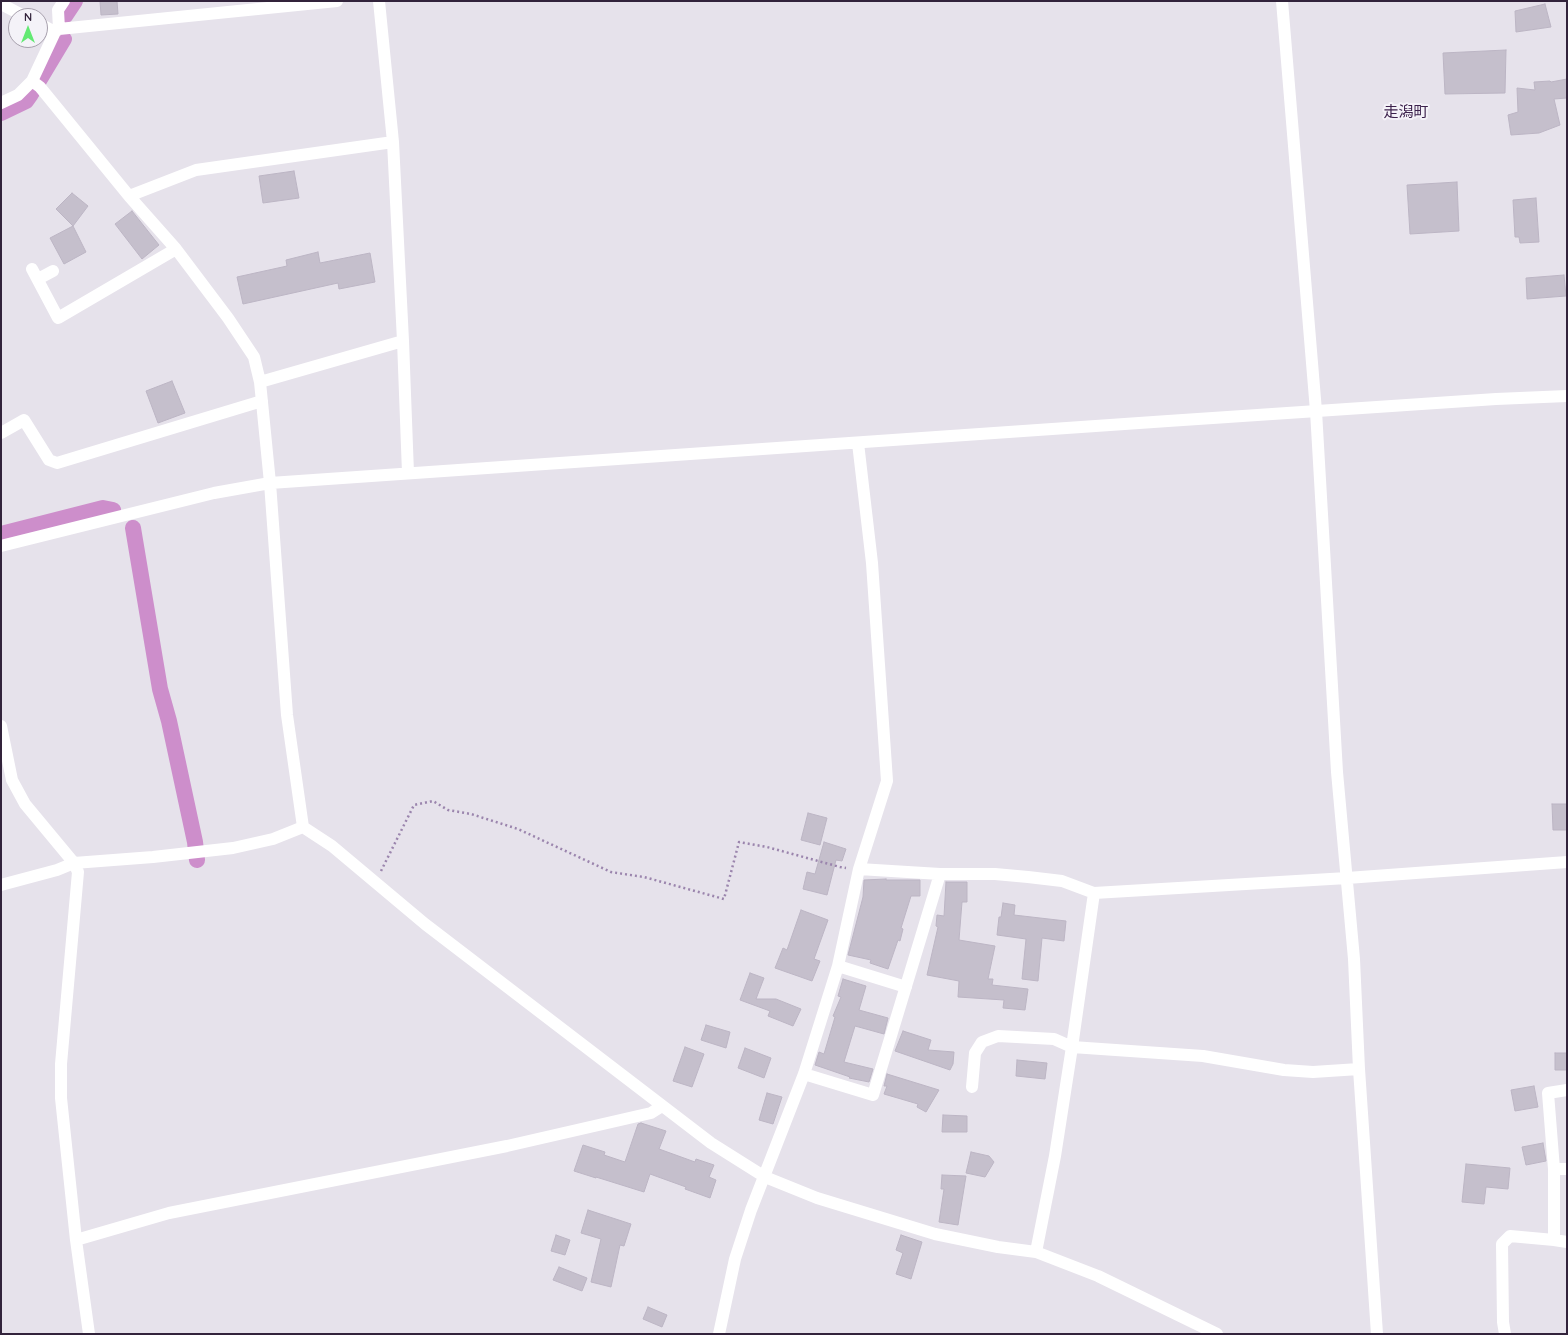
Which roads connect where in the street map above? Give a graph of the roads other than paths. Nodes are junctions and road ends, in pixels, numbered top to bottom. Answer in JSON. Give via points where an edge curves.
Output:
{"nodes":[{"id":1,"x":64,"y":1,"type":"edge"},
{"id":2,"x":337,"y":1,"type":"edge"},
{"id":3,"x":378,"y":1,"type":"edge"},
{"id":4,"x":1282,"y":1,"type":"edge"},
{"id":5,"x":48,"y":27,"type":"edge"},
{"id":6,"x":57,"y":31,"type":"junction"},
{"id":7,"x":36,"y":84,"type":"junction"},
{"id":8,"x":1,"y":103,"type":"edge"},
{"id":9,"x":393,"y":142,"type":"junction"},
{"id":10,"x":129,"y":196,"type":"junction"},
{"id":11,"x":176,"y":249,"type":"junction"},
{"id":12,"x":53,"y":271,"type":"dead end"},
{"id":13,"x":403,"y":341,"type":"junction"},
{"id":14,"x":260,"y":382,"type":"junction"},
{"id":15,"x":1567,"y":396,"type":"edge"},
{"id":16,"x":262,"y":401,"type":"junction"},
{"id":17,"x":1316,"y":411,"type":"junction"},
{"id":18,"x":1,"y":433,"type":"edge"},
{"id":19,"x":858,"y":443,"type":"junction"},
{"id":20,"x":408,"y":473,"type":"junction"},
{"id":21,"x":270,"y":483,"type":"junction"},
{"id":22,"x":1,"y":546,"type":"edge"},
{"id":23,"x":1,"y":726,"type":"edge"},
{"id":24,"x":303,"y":827,"type":"junction"},
{"id":25,"x":1567,"y":862,"type":"edge"},
{"id":26,"x":74,"y":863,"type":"junction"},
{"id":27,"x":859,"y":869,"type":"junction"},
{"id":28,"x":940,"y":874,"type":"junction"},
{"id":29,"x":1347,"y":878,"type":"junction"},
{"id":30,"x":1,"y":884,"type":"edge"},
{"id":31,"x":1094,"y":893,"type":"junction"},
{"id":32,"x":838,"y":966,"type":"junction"},
{"id":33,"x":906,"y":987,"type":"junction"},
{"id":34,"x":1072,"y":1047,"type":"junction"},
{"id":35,"x":1359,"y":1069,"type":"junction"},
{"id":36,"x":804,"y":1074,"type":"junction"},
{"id":37,"x":972,"y":1087,"type":"dead end"},
{"id":38,"x":1567,"y":1090,"type":"edge"},
{"id":39,"x":662,"y":1106,"type":"junction"},
{"id":40,"x":1554,"y":1169,"type":"junction"},
{"id":41,"x":1567,"y":1169,"type":"edge"},
{"id":42,"x":765,"y":1177,"type":"junction"},
{"id":43,"x":76,"y":1240,"type":"junction"},
{"id":44,"x":1554,"y":1240,"type":"junction"},
{"id":45,"x":1567,"y":1242,"type":"edge"},
{"id":46,"x":1036,"y":1252,"type":"junction"},
{"id":47,"x":89,"y":1334,"type":"edge"},
{"id":48,"x":719,"y":1334,"type":"edge"},
{"id":49,"x":1217,"y":1334,"type":"edge"},
{"id":50,"x":1377,"y":1334,"type":"edge"},
{"id":51,"x":1505,"y":1334,"type":"edge"}],
"edges":[{"from":1,"to":6,"type":"street","via":[[58,10]]},
{"from":2,"to":6,"type":"street"},
{"from":3,"to":9,"type":"street"},
{"from":4,"to":17,"type":"street"},
{"from":5,"to":6,"type":"street"},
{"from":6,"to":7,"type":"street"},
{"from":7,"to":8,"type":"street"},
{"from":7,"to":10,"type":"street"},
{"from":9,"to":10,"type":"street","via":[[196,170]]},
{"from":9,"to":13,"type":"street"},
{"from":10,"to":11,"type":"street"},
{"from":11,"to":12,"type":"street","via":[[58,318],[35,274]]},
{"from":11,"to":14,"type":"street","via":[[254,357]]},
{"from":13,"to":14,"type":"street"},
{"from":13,"to":20,"type":"street"},
{"from":14,"to":16,"type":"street"},
{"from":15,"to":17,"type":"street"},
{"from":16,"to":18,"type":"street","via":[[57,463],[49,460],[24,420]]},
{"from":16,"to":21,"type":"street"},
{"from":17,"to":19,"type":"street"},
{"from":17,"to":29,"type":"street","via":[[1336,772]]},
{"from":19,"to":20,"type":"street"},
{"from":19,"to":27,"type":"street","via":[[872,563],[887,781]]},
{"from":20,"to":21,"type":"street"},
{"from":21,"to":22,"type":"street","via":[[214,493]]},
{"from":21,"to":24,"type":"street","via":[[287,715]]},
{"from":23,"to":26,"type":"street","via":[[12,780],[25,804]]},
{"from":24,"to":26,"type":"street","via":[[273,839],[232,848]]},
{"from":24,"to":39,"type":"street","via":[[332,846],[425,924]]},
{"from":25,"to":29,"type":"street"},
{"from":26,"to":30,"type":"street","via":[[57,870]]},
{"from":26,"to":43,"type":"street","via":[[78,878],[61,1064],[61,1098]]},
{"from":27,"to":28,"type":"street"},
{"from":27,"to":32,"type":"street"},
{"from":28,"to":31,"type":"street","via":[[995,874],[1062,881]]},
{"from":28,"to":33,"type":"street"},
{"from":29,"to":31,"type":"street"},
{"from":29,"to":35,"type":"street"},
{"from":31,"to":34,"type":"street"},
{"from":32,"to":33,"type":"street"},
{"from":32,"to":36,"type":"street"},
{"from":33,"to":36,"type":"street","via":[[873,1095]]},
{"from":34,"to":35,"type":"street","via":[[1203,1056],[1284,1070],[1313,1072]]},
{"from":34,"to":37,"type":"street","via":[[1054,1040],[998,1036],[982,1042],[975,1053]]},
{"from":34,"to":46,"type":"street","via":[[1055,1156]]},
{"from":35,"to":50,"type":"street"},
{"from":36,"to":42,"type":"street"},
{"from":38,"to":40,"type":"street","via":[[1548,1093]]},
{"from":39,"to":42,"type":"street","via":[[711,1143]]},
{"from":39,"to":43,"type":"street","via":[[651,1113],[537,1139],[169,1213]]},
{"from":40,"to":41,"type":"street"},
{"from":40,"to":44,"type":"street"},
{"from":42,"to":46,"type":"street","via":[[817,1198],[935,1234]]},
{"from":42,"to":48,"type":"street","via":[[735,1259]]},
{"from":43,"to":47,"type":"street"},
{"from":44,"to":45,"type":"street"},
{"from":44,"to":51,"type":"street","via":[[1510,1236],[1502,1244]]},
{"from":46,"to":49,"type":"street","via":[[1098,1276]]}]}
